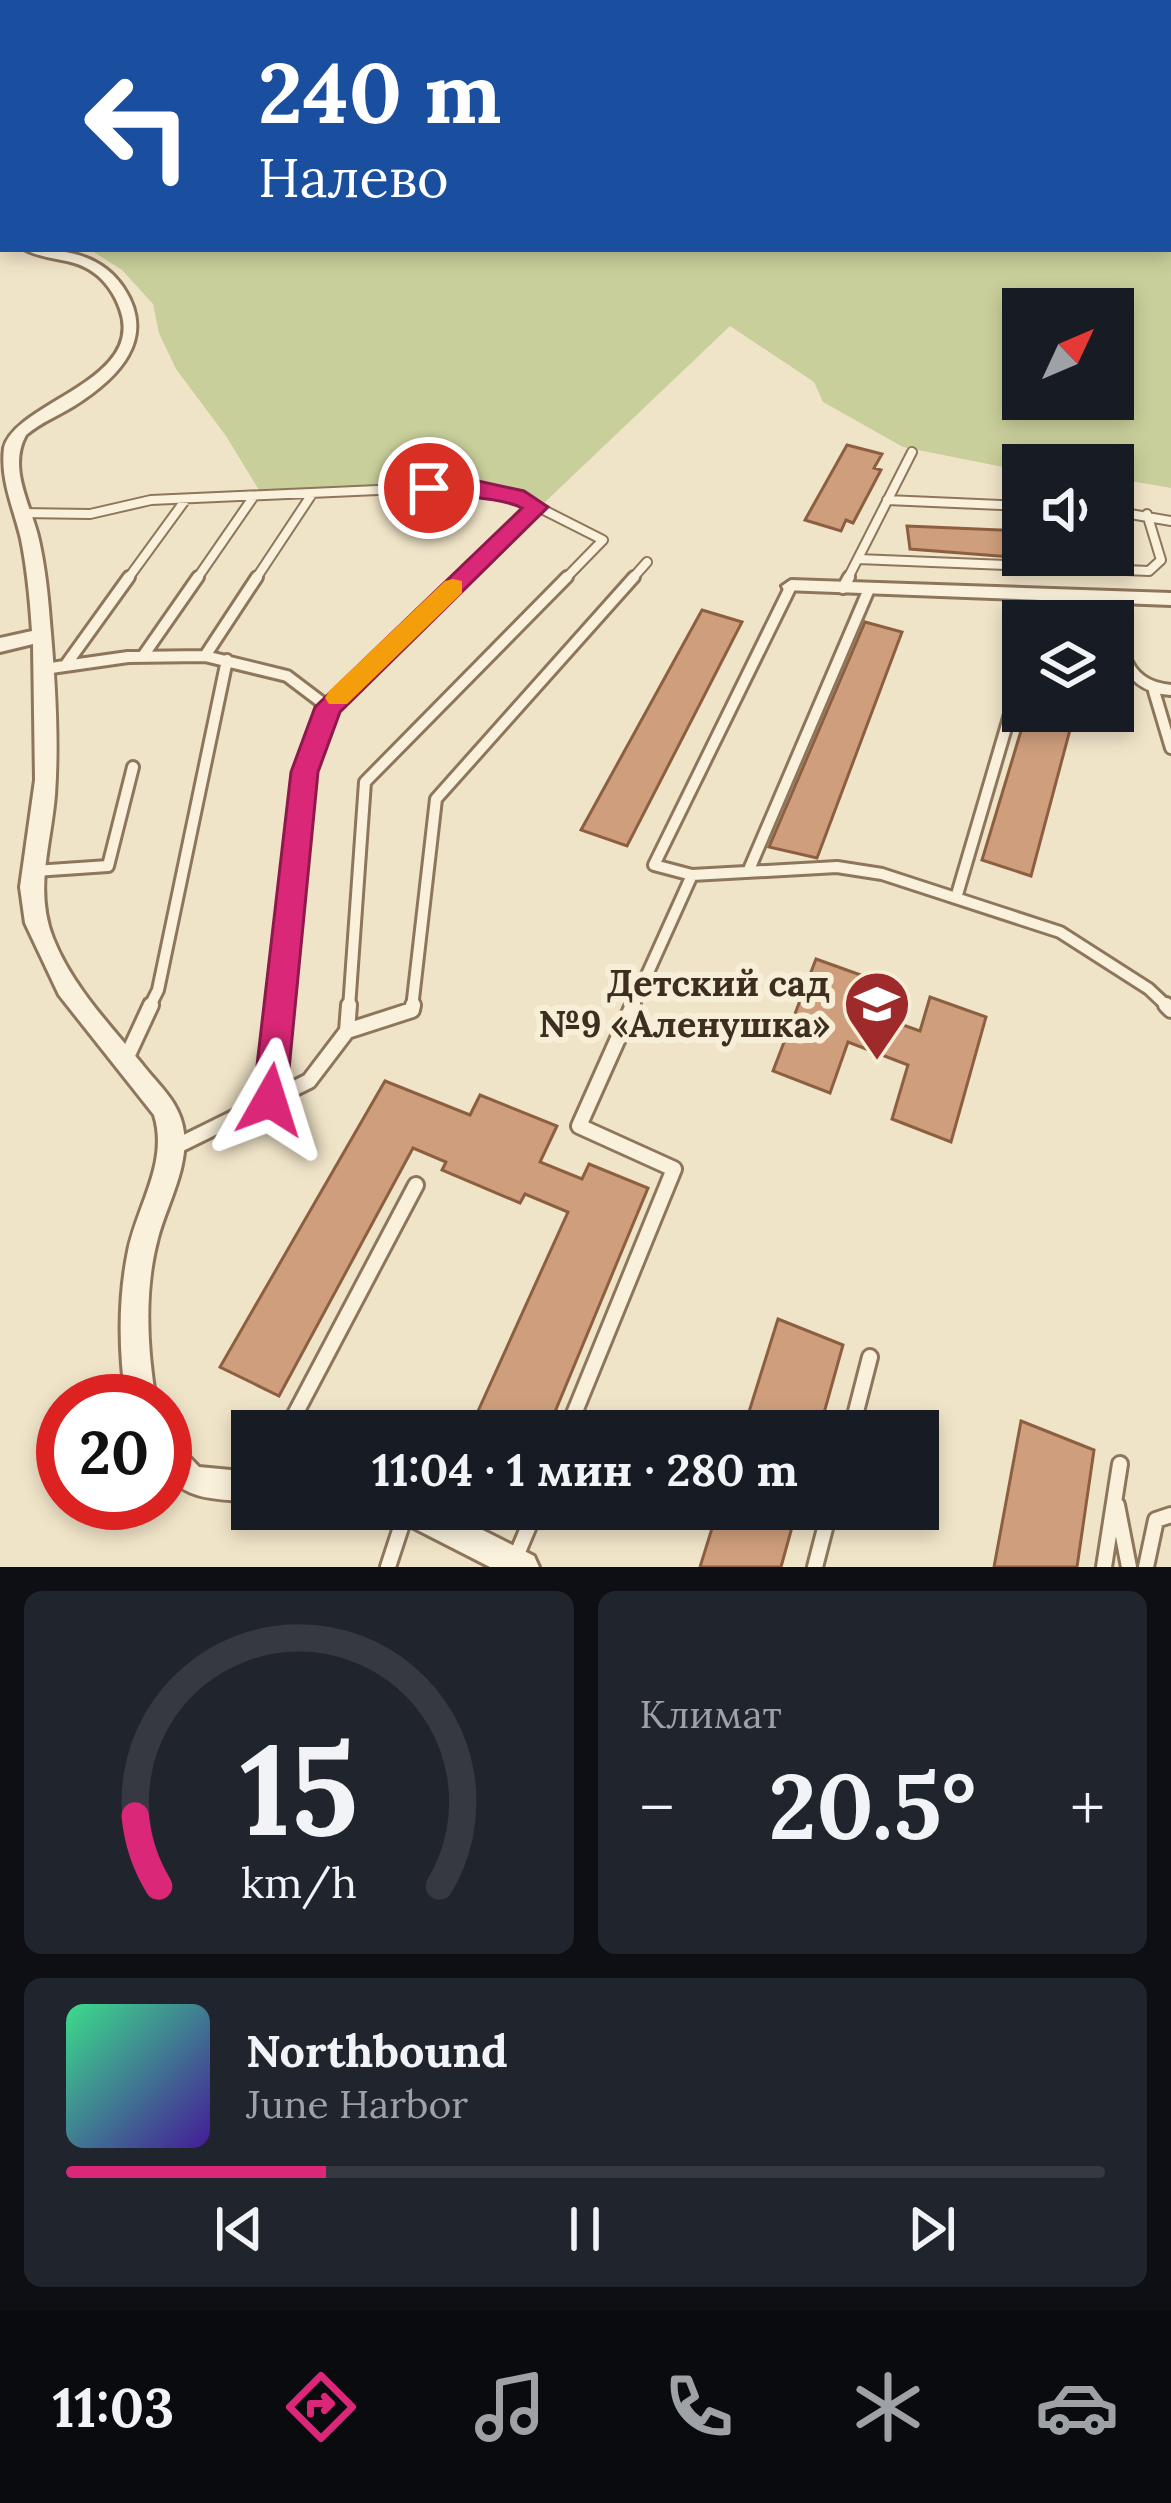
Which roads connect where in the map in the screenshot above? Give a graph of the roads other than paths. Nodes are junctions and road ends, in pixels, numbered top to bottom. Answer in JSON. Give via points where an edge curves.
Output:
{"nodes":[{"id":1,"x":57,"y":252,"type":"edge"},
{"id":2,"x":912,"y":452,"type":"dead end"},
{"id":3,"x":312,"y":494,"type":"junction"},
{"id":4,"x":254,"y":496,"type":"junction"},
{"id":5,"x":186,"y":499,"type":"junction"},
{"id":6,"x":887,"y":500,"type":"junction"},
{"id":7,"x":1002,"y":505,"type":"edge"},
{"id":8,"x":537,"y":507,"type":"junction"},
{"id":9,"x":21,"y":513,"type":"junction"},
{"id":10,"x":1134,"y":513,"type":"edge"},
{"id":11,"x":1147,"y":514,"type":"junction"},
{"id":12,"x":1171,"y":521,"type":"edge"},
{"id":13,"x":857,"y":559,"type":"junction"},
{"id":14,"x":646,"y":562,"type":"dead end"},
{"id":15,"x":791,"y":586,"type":"joint"},
{"id":16,"x":843,"y":587,"type":"junction"},
{"id":17,"x":869,"y":589,"type":"junction"},
{"id":18,"x":1045,"y":595,"type":"junction"},
{"id":19,"x":1127,"y":597,"type":"junction"},
{"id":20,"x":1171,"y":599,"type":"edge"},
{"id":21,"x":1043,"y":600,"type":"edge"},
{"id":22,"x":38,"y":636,"type":"junction"},
{"id":23,"x":0,"y":646,"type":"edge"},
{"id":24,"x":143,"y":656,"type":"junction"},
{"id":25,"x":205,"y":656,"type":"junction"},
{"id":26,"x":227,"y":660,"type":"junction"},
{"id":27,"x":64,"y":666,"type":"junction"},
{"id":28,"x":41,"y":669,"type":"junction"},
{"id":29,"x":1171,"y":690,"type":"edge"},
{"id":30,"x":1154,"y":691,"type":"junction"},
{"id":31,"x":328,"y":707,"type":"junction"},
{"id":32,"x":1005,"y":732,"type":"edge"},
{"id":33,"x":1171,"y":748,"type":"edge"},
{"id":34,"x":133,"y":766,"type":"dead end"},
{"id":35,"x":32,"y":871,"type":"junction"},
{"id":36,"x":748,"y":872,"type":"junction"},
{"id":37,"x":692,"y":874,"type":"junction"},
{"id":38,"x":956,"y":898,"type":"junction"},
{"id":39,"x":1171,"y":1010,"type":"edge"},
{"id":40,"x":347,"y":1031,"type":"junction"},
{"id":41,"x":124,"y":1062,"type":"junction"},
{"id":42,"x":270,"y":1100,"type":"junction"},
{"id":43,"x":170,"y":1150,"type":"junction"},
{"id":44,"x":416,"y":1185,"type":"dead end"},
{"id":45,"x":870,"y":1357,"type":"dead end"},
{"id":46,"x":136,"y":1374,"type":"edge"},
{"id":47,"x":297,"y":1410,"type":"edge"},
{"id":48,"x":576,"y":1410,"type":"edge"},
{"id":49,"x":856,"y":1410,"type":"edge"},
{"id":50,"x":1120,"y":1464,"type":"dead end"},
{"id":51,"x":192,"y":1481,"type":"edge"},
{"id":52,"x":231,"y":1485,"type":"edge"},
{"id":53,"x":1115,"y":1496,"type":"junction"},
{"id":54,"x":1171,"y":1515,"type":"edge"},
{"id":55,"x":401,"y":1530,"type":"edge"},
{"id":56,"x":449,"y":1530,"type":"edge"},
{"id":57,"x":529,"y":1530,"type":"edge"},
{"id":58,"x":825,"y":1530,"type":"edge"},
{"id":59,"x":518,"y":1565,"type":"edge"},
{"id":60,"x":388,"y":1567,"type":"edge"},
{"id":61,"x":815,"y":1567,"type":"edge"},
{"id":62,"x":1104,"y":1567,"type":"edge"},
{"id":63,"x":1130,"y":1567,"type":"edge"},
{"id":64,"x":1146,"y":1567,"type":"edge"}],
"edges":[{"from":1,"to":9,"type":"street","via":[[90,262],[123,297],[133,335],[94,381],[16,438]]},
{"from":2,"to":6,"type":"lane"},
{"from":3,"to":4,"type":"lane"},
{"from":3,"to":8,"type":"lane","via":[[469,486]]},
{"from":3,"to":25,"type":"lane"},
{"from":4,"to":5,"type":"lane"},
{"from":4,"to":24,"type":"lane"},
{"from":5,"to":9,"type":"lane","via":[[91,514]]},
{"from":5,"to":27,"type":"lane"},
{"from":6,"to":7,"type":"lane"},
{"from":6,"to":13,"type":"lane"},
{"from":8,"to":31,"type":"lane"},
{"from":8,"to":40,"type":"lane","via":[[603,540],[365,782]]},
{"from":9,"to":22,"type":"street"},
{"from":10,"to":11,"type":"lane"},
{"from":11,"to":12,"type":"lane"},
{"from":11,"to":13,"type":"lane","via":[[1161,560],[1142,572]]},
{"from":13,"to":16,"type":"lane"},
{"from":14,"to":40,"type":"lane","via":[[436,799],[412,1010]]},
{"from":15,"to":16,"type":"street"},
{"from":15,"to":37,"type":"lane","via":[[654,865]]},
{"from":16,"to":17,"type":"street"},
{"from":17,"to":18,"type":"street"},
{"from":17,"to":36,"type":"lane"},
{"from":18,"to":19,"type":"street"},
{"from":18,"to":21,"type":"lane"},
{"from":19,"to":20,"type":"street"},
{"from":19,"to":30,"type":"lane","via":[[1117,632],[1132,675]]},
{"from":22,"to":23,"type":"street"},
{"from":22,"to":28,"type":"street"},
{"from":24,"to":25,"type":"lane"},
{"from":24,"to":27,"type":"lane"},
{"from":25,"to":26,"type":"lane"},
{"from":26,"to":31,"type":"lane","via":[[306,682]]},
{"from":26,"to":41,"type":"lane","via":[[158,990]]},
{"from":27,"to":28,"type":"lane"},
{"from":28,"to":35,"type":"street","via":[[45,788]]},
{"from":29,"to":30,"type":"lane"},
{"from":30,"to":33,"type":"lane"},
{"from":31,"to":42,"type":"lane","via":[[304,772]]},
{"from":32,"to":38,"type":"lane"},
{"from":34,"to":35,"type":"lane","via":[[108,866]]},
{"from":35,"to":41,"type":"street","via":[[34,918],[53,968]]},
{"from":36,"to":37,"type":"lane"},
{"from":36,"to":38,"type":"lane","via":[[837,867]]},
{"from":37,"to":48,"type":"lane","via":[[579,1126],[674,1169]]},
{"from":38,"to":39,"type":"lane","via":[[1060,932]]},
{"from":40,"to":42,"type":"lane","via":[[309,1081]]},
{"from":41,"to":43,"type":"street","via":[[168,1115]]},
{"from":42,"to":43,"type":"lane"},
{"from":43,"to":46,"type":"street","via":[[140,1252]]},
{"from":44,"to":47,"type":"lane"},
{"from":45,"to":49,"type":"lane"},
{"from":50,"to":53,"type":"lane"},
{"from":51,"to":52,"type":"street"},
{"from":53,"to":62,"type":"lane"},
{"from":53,"to":63,"type":"lane"},
{"from":54,"to":64,"type":"lane","via":[[1156,1520]]},
{"from":55,"to":60,"type":"lane"},
{"from":56,"to":59,"type":"street"},
{"from":57,"to":59,"type":"lane"},
{"from":58,"to":61,"type":"lane"}]}
